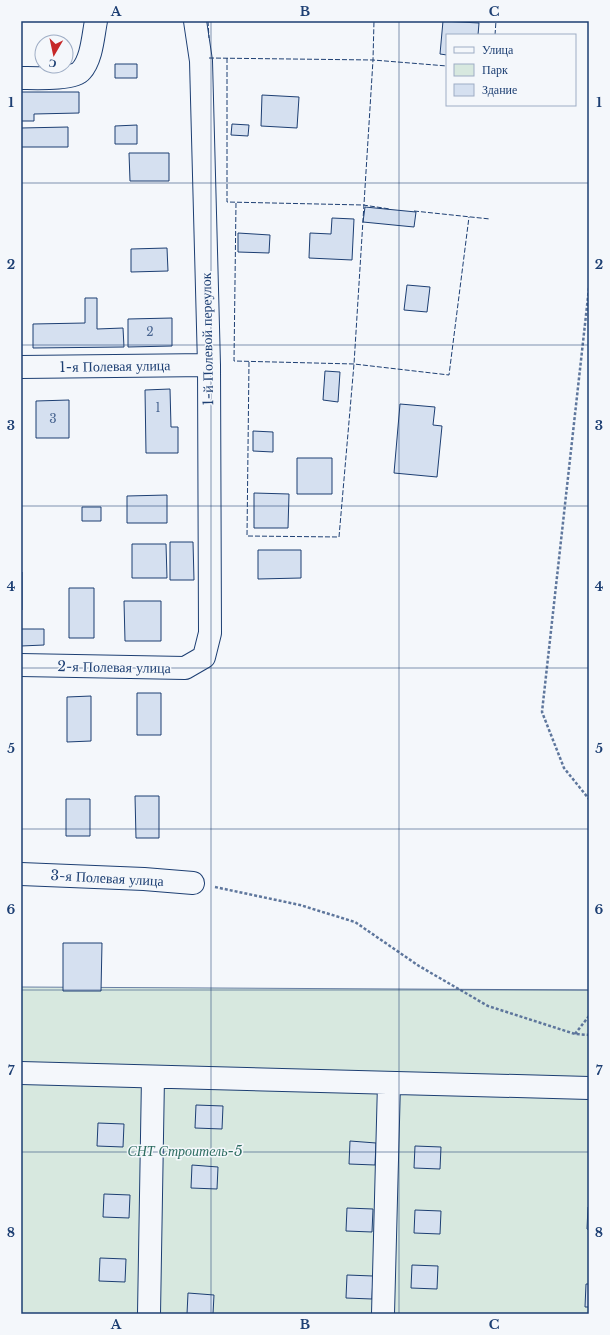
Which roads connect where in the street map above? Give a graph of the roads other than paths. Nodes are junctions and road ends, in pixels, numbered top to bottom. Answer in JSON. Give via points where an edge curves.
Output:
{"nodes":[{"id":1,"x":96,"y":21,"type":"edge"},
{"id":2,"x":195,"y":21,"type":"edge"},
{"id":3,"x":21,"y":78,"type":"edge"},
{"id":4,"x":208,"y":365,"type":"junction"},
{"id":5,"x":21,"y":367,"type":"edge"},
{"id":6,"x":204,"y":657,"type":"joint"},
{"id":7,"x":21,"y":666,"type":"edge"},
{"id":8,"x":21,"y":874,"type":"edge"},
{"id":9,"x":193,"y":882,"type":"road end"},
{"id":10,"x":21,"y":1073,"type":"edge"},
{"id":11,"x":153,"y":1077,"type":"junction"},
{"id":12,"x":389,"y":1083,"type":"junction"},
{"id":13,"x":589,"y":1088,"type":"edge"},
{"id":14,"x":149,"y":1314,"type":"edge"},
{"id":15,"x":384,"y":1314,"type":"edge"}],
"edges":[{"from":1,"to":3,"type":"street","via":[[88,58],[81,72],[71,77]]},
{"from":2,"to":4,"type":"street","name":"1-й Полевой переулок","via":[[201,61]]},
{"from":4,"to":5,"type":"street","name":"1-я Полевая улица"},
{"from":4,"to":6,"type":"street","name":"1-й Полевой переулок","via":[[210,633]]},
{"from":6,"to":7,"type":"street","name":"2-я Полевая улица","via":[[185,668]]},
{"from":8,"to":9,"type":"street","name":"3-я Полевая улица"},
{"from":10,"to":11,"type":"street"},
{"from":11,"to":12,"type":"street"},
{"from":11,"to":14,"type":"street"},
{"from":12,"to":13,"type":"street"},
{"from":12,"to":15,"type":"street"}]}
